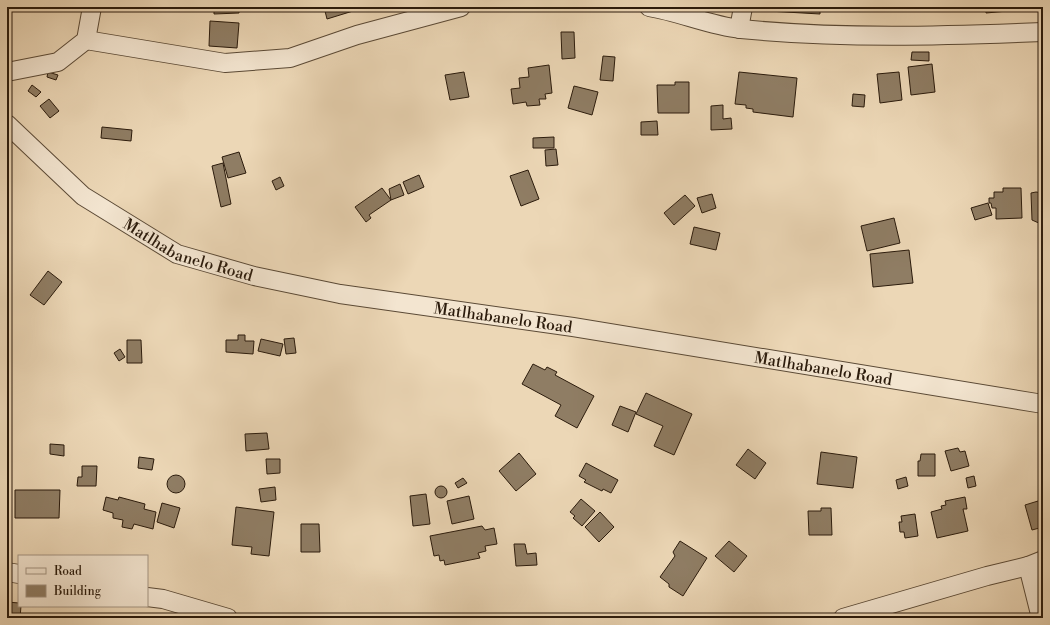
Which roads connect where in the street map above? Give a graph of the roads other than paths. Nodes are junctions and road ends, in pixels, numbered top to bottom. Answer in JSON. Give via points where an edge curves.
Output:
{"nodes":[{"id":1,"x":92,"y":7,"type":"edge"},
{"id":2,"x":461,"y":7,"type":"edge"},
{"id":3,"x":649,"y":7,"type":"edge"},
{"id":4,"x":743,"y":7,"type":"edge"},
{"id":5,"x":739,"y":29,"type":"junction"},
{"id":6,"x":1043,"y":32,"type":"edge"},
{"id":7,"x":86,"y":40,"type":"junction"},
{"id":8,"x":7,"y":72,"type":"edge"},
{"id":9,"x":7,"y":124,"type":"edge"},
{"id":10,"x":1043,"y":404,"type":"edge"},
{"id":11,"x":1036,"y":563,"type":"edge"},
{"id":12,"x":7,"y":572,"type":"edge"},
{"id":13,"x":18,"y":574,"type":"edge"},
{"id":14,"x":148,"y":597,"type":"edge"},
{"id":15,"x":228,"y":618,"type":"edge"},
{"id":16,"x":843,"y":618,"type":"edge"},
{"id":17,"x":1042,"y":618,"type":"edge"}],
"edges":[{"from":1,"to":7,"type":"street"},
{"from":2,"to":7,"type":"street","via":[[358,35],[290,58],[225,63]]},
{"from":3,"to":5,"type":"street"},
{"from":4,"to":5,"type":"street"},
{"from":5,"to":6,"type":"street","via":[[938,36]]},
{"from":7,"to":8,"type":"street","via":[[58,62]]},
{"from":9,"to":10,"type":"street","name":"Matlhabanelo Road","via":[[83,196],[177,254],[254,276],[340,294],[573,327]]},
{"from":11,"to":16,"type":"street"},
{"from":11,"to":17,"type":"street"},
{"from":12,"to":13,"type":"street"},
{"from":14,"to":15,"type":"street"}]}
